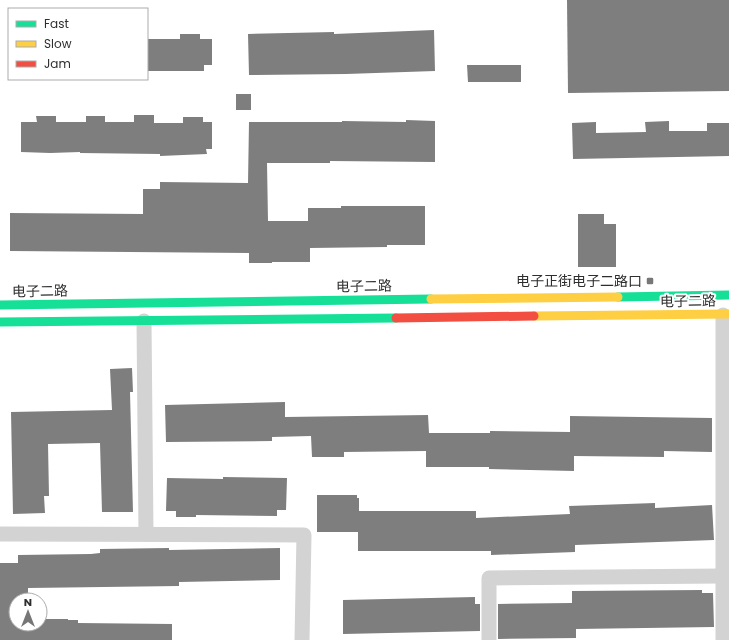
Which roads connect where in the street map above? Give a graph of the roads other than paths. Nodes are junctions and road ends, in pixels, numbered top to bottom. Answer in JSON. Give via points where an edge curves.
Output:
{"nodes":[{"id":1,"x":729,"y":295,"type":"edge"},
{"id":2,"x":0,"y":305,"type":"edge"},
{"id":3,"x":726,"y":314,"type":"edge"},
{"id":4,"x":144,"y":321,"type":"junction"},
{"id":5,"x":0,"y":322,"type":"edge"},
{"id":6,"x":0,"y":534,"type":"edge"},
{"id":7,"x":146,"y":534,"type":"junction"},
{"id":8,"x":723,"y":576,"type":"junction"},
{"id":9,"x":302,"y":640,"type":"edge"},
{"id":10,"x":489,"y":640,"type":"edge"},
{"id":11,"x":722,"y":640,"type":"edge"}],
"edges":[{"from":1,"to":2,"type":"main road","name":"电子二路"},
{"from":3,"to":4,"type":"main road","name":"电子二路"},
{"from":3,"to":8,"type":"street"},
{"from":4,"to":5,"type":"main road","name":"电子二路"},
{"from":4,"to":7,"type":"street"},
{"from":6,"to":7,"type":"street"},
{"from":7,"to":9,"type":"street","via":[[304,535]]},
{"from":8,"to":10,"type":"street","via":[[488,578]]},
{"from":8,"to":11,"type":"street"}]}
